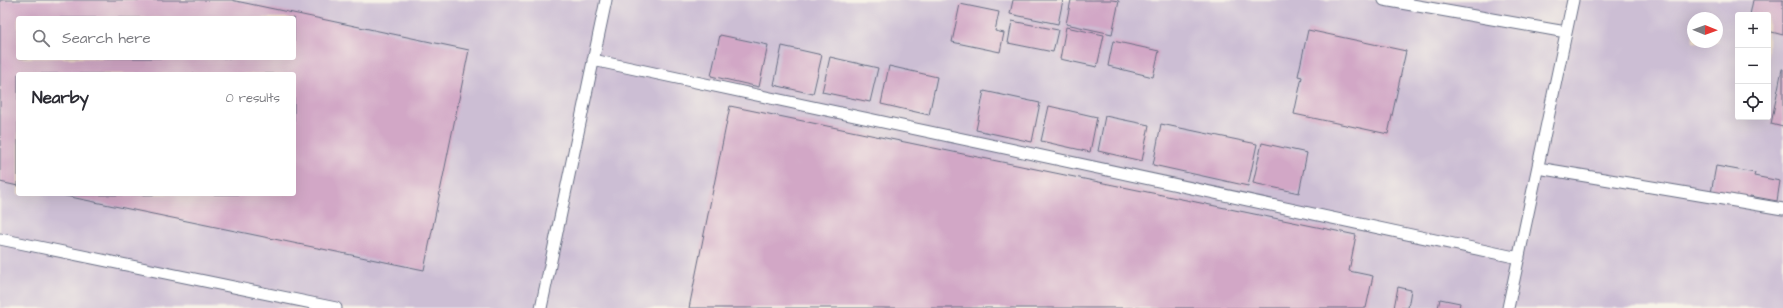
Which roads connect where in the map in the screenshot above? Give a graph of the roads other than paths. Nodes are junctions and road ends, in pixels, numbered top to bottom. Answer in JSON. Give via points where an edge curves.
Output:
{"nodes":[{"id":1,"x":606,"y":0,"type":"edge"},
{"id":2,"x":1384,"y":0,"type":"edge"},
{"id":3,"x":1573,"y":0,"type":"edge"},
{"id":4,"x":1566,"y":32,"type":"junction"},
{"id":5,"x":593,"y":60,"type":"junction"},
{"id":6,"x":1538,"y":168,"type":"junction"},
{"id":7,"x":1783,"y":209,"type":"edge"},
{"id":8,"x":0,"y":239,"type":"edge"},
{"id":9,"x":1519,"y":258,"type":"junction"},
{"id":10,"x":336,"y":308,"type":"edge"},
{"id":11,"x":541,"y":308,"type":"edge"},
{"id":12,"x":1508,"y":308,"type":"edge"}],
"edges":[{"from":1,"to":5,"type":"lane"},
{"from":2,"to":4,"type":"lane"},
{"from":3,"to":4,"type":"lane"},
{"from":4,"to":6,"type":"lane"},
{"from":5,"to":9,"type":"lane"},
{"from":5,"to":11,"type":"lane"},
{"from":6,"to":7,"type":"lane"},
{"from":6,"to":9,"type":"lane"},
{"from":8,"to":10,"type":"lane"},
{"from":9,"to":12,"type":"lane"}]}
